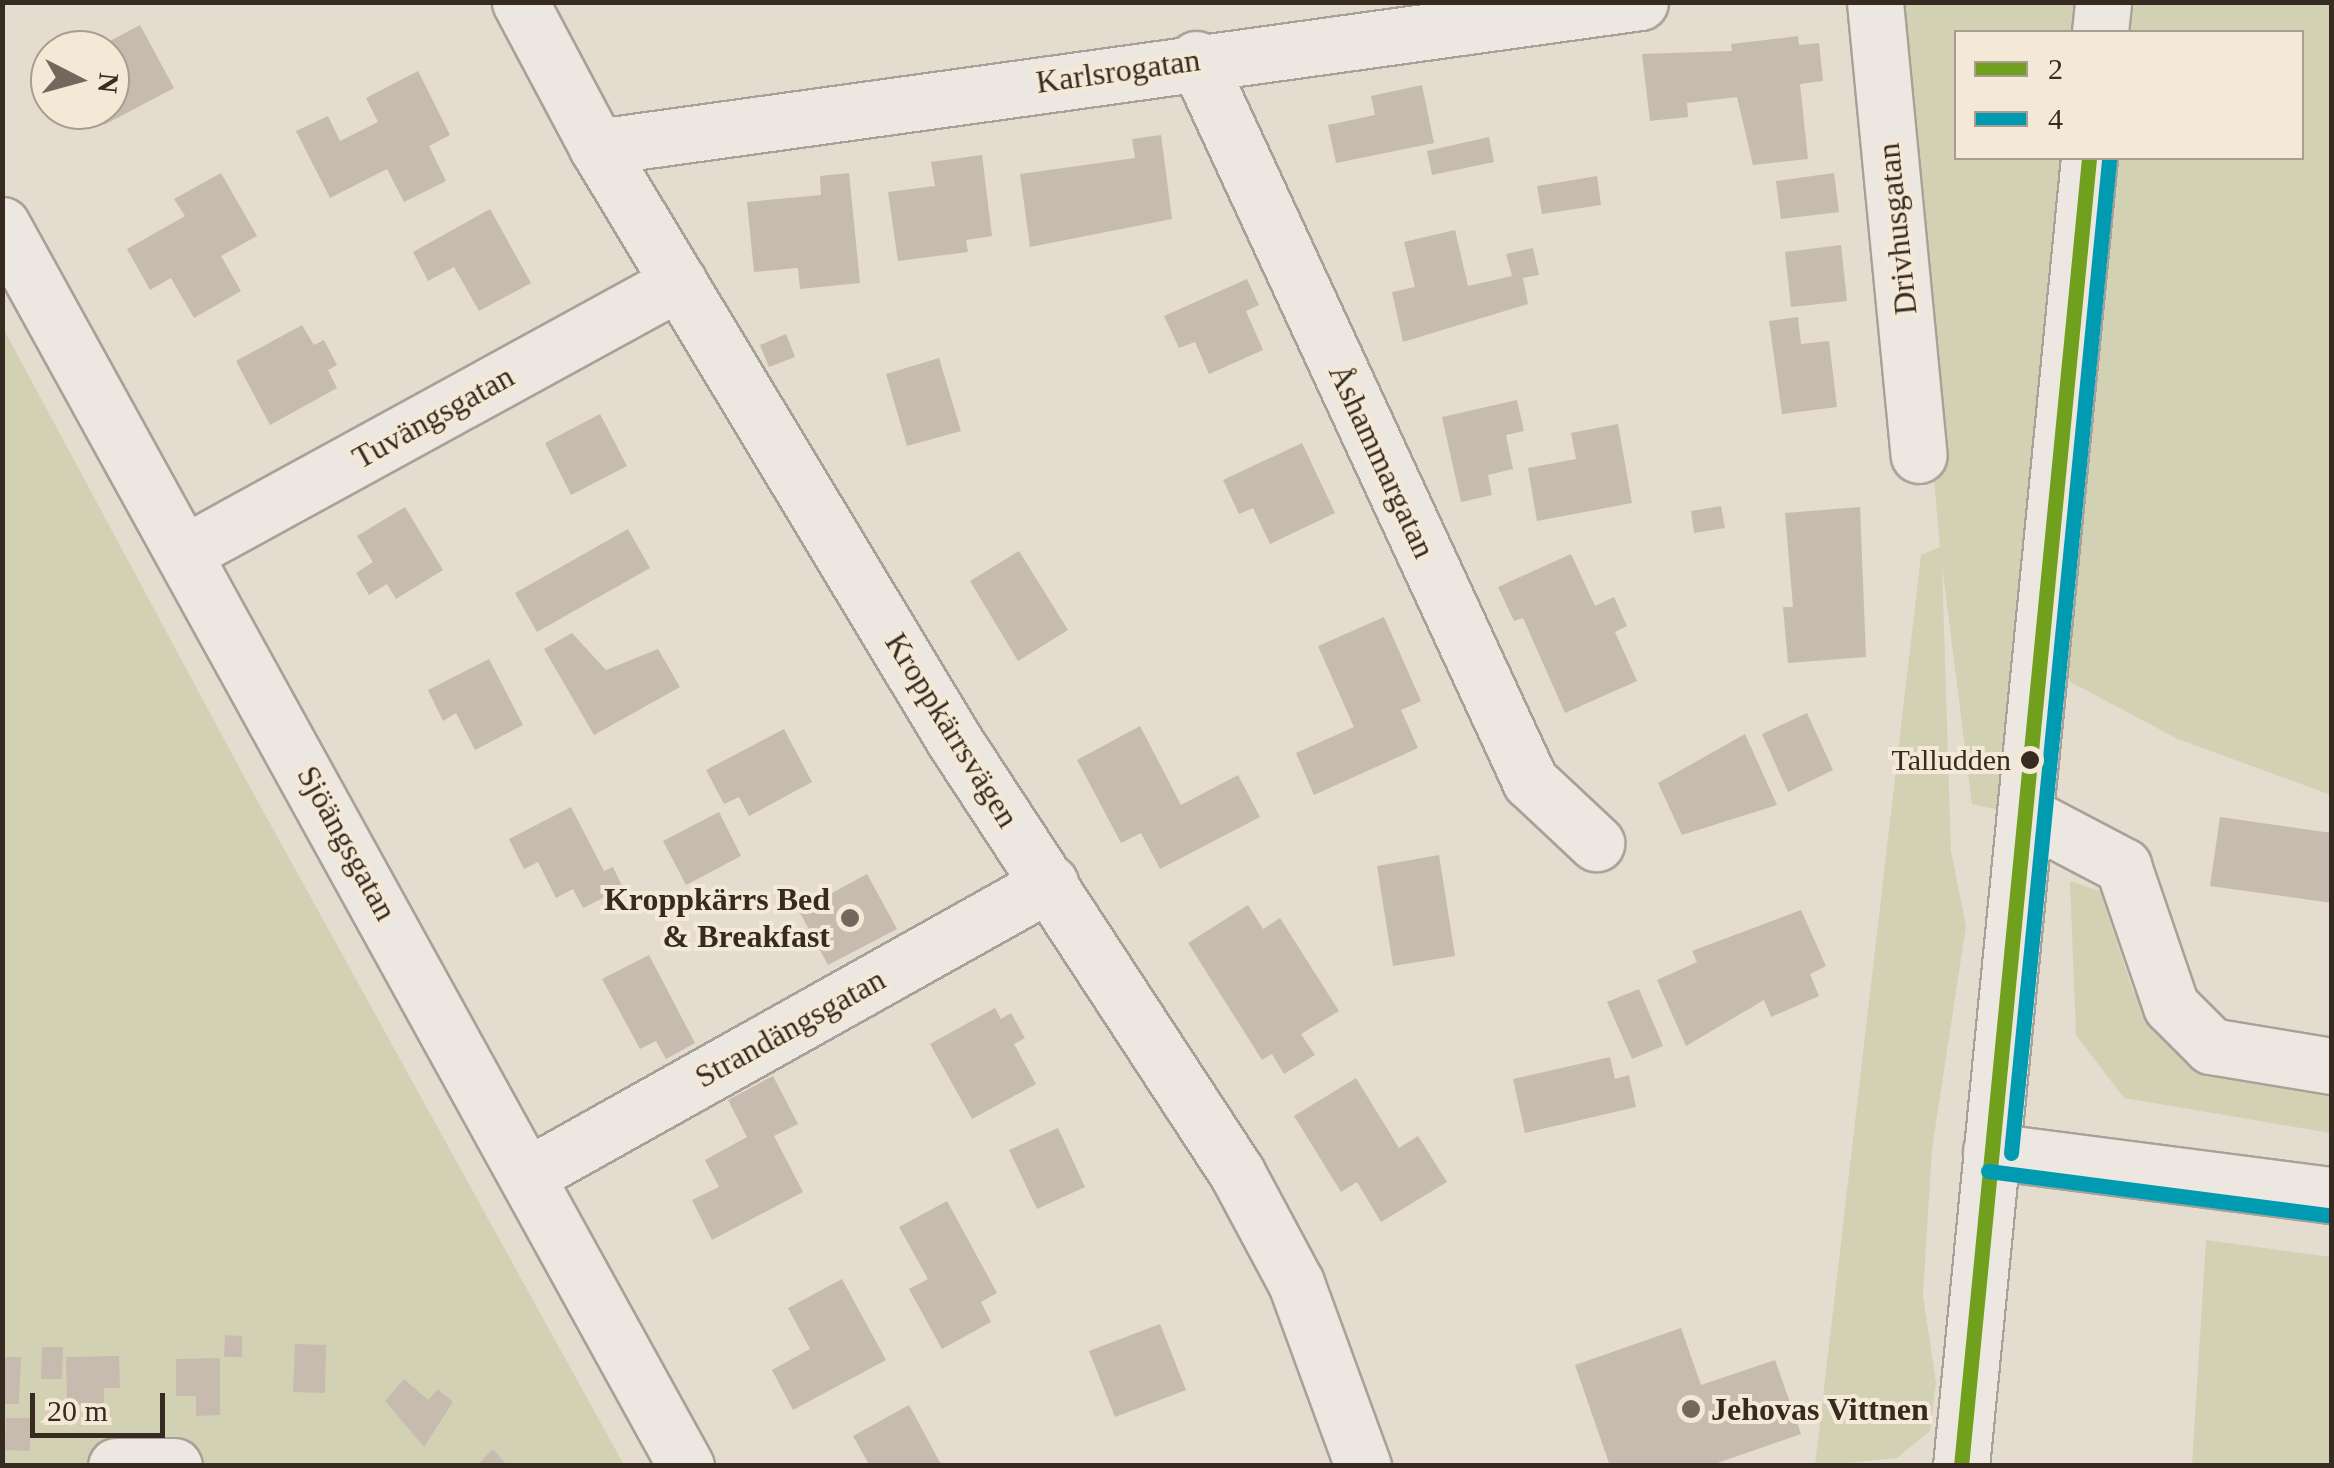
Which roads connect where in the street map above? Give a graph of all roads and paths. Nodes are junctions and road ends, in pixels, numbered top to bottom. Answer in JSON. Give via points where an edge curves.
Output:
{"nodes":[{"id":1,"x":520,"y":2,"type":"edge"},
{"id":2,"x":1640,"y":2,"type":"edge"},
{"id":3,"x":1875,"y":2,"type":"edge"},
{"id":4,"x":2103,"y":2,"type":"edge"},
{"id":5,"x":2100,"y":30,"type":"edge"},
{"id":6,"x":1196,"y":59,"type":"junction"},
{"id":7,"x":597,"y":146,"type":"junction"},
{"id":8,"x":2089,"y":160,"type":"edge"},
{"id":9,"x":2,"y":225,"type":"edge"},
{"id":10,"x":679,"y":282,"type":"junction"},
{"id":11,"x":1919,"y":455,"type":"dead end"},
{"id":12,"x":186,"y":552,"type":"junction"},
{"id":13,"x":2026,"y":815,"type":"junction"},
{"id":14,"x":1596,"y":843,"type":"dead end"},
{"id":15,"x":1050,"y":882,"type":"junction"},
{"id":16,"x":2332,"y":1066,"type":"edge"},
{"id":17,"x":1991,"y":1151,"type":"junction"},
{"id":18,"x":530,"y":1174,"type":"junction"},
{"id":19,"x":2332,"y":1194,"type":"edge"},
{"id":20,"x":116,"y":1466,"type":"edge"},
{"id":21,"x":174,"y":1466,"type":"edge"},
{"id":22,"x":686,"y":1466,"type":"edge"},
{"id":23,"x":1363,"y":1466,"type":"edge"},
{"id":24,"x":1961,"y":1466,"type":"edge"}],
"edges":[{"from":1,"to":7,"type":"street","name":"Kroppkärrsvägen"},
{"from":2,"to":6,"type":"street","name":"Karlsrogatan"},
{"from":3,"to":11,"type":"street","name":"Drivhusgatan"},
{"from":4,"to":5,"type":"street"},
{"from":6,"to":7,"type":"street","name":"Karlsrogatan"},
{"from":6,"to":14,"type":"street","name":"Åshammargatan","via":[[1530,780]]},
{"from":7,"to":10,"type":"street","name":"Kroppkärrsvägen"},
{"from":8,"to":13,"type":"street"},
{"from":9,"to":12,"type":"street","name":"Sjöängsgatan"},
{"from":10,"to":12,"type":"street","name":"Tuvängsgatan"},
{"from":10,"to":15,"type":"street","name":"Kroppkärrsvägen","via":[[954,740]]},
{"from":12,"to":18,"type":"street","name":"Sjöängsgatan"},
{"from":13,"to":16,"type":"street","via":[[2124,866],[2171,1006],[2211,1046]]},
{"from":13,"to":17,"type":"street"},
{"from":15,"to":18,"type":"street","name":"Strandängsgatan"},
{"from":15,"to":23,"type":"street","name":"Kroppkärrsvägen","via":[[1237,1173],[1296,1283]]},
{"from":17,"to":19,"type":"street"},
{"from":17,"to":24,"type":"street"},
{"from":18,"to":22,"type":"street","name":"Sjöängsgatan"},
{"from":20,"to":21,"type":"street"}]}
